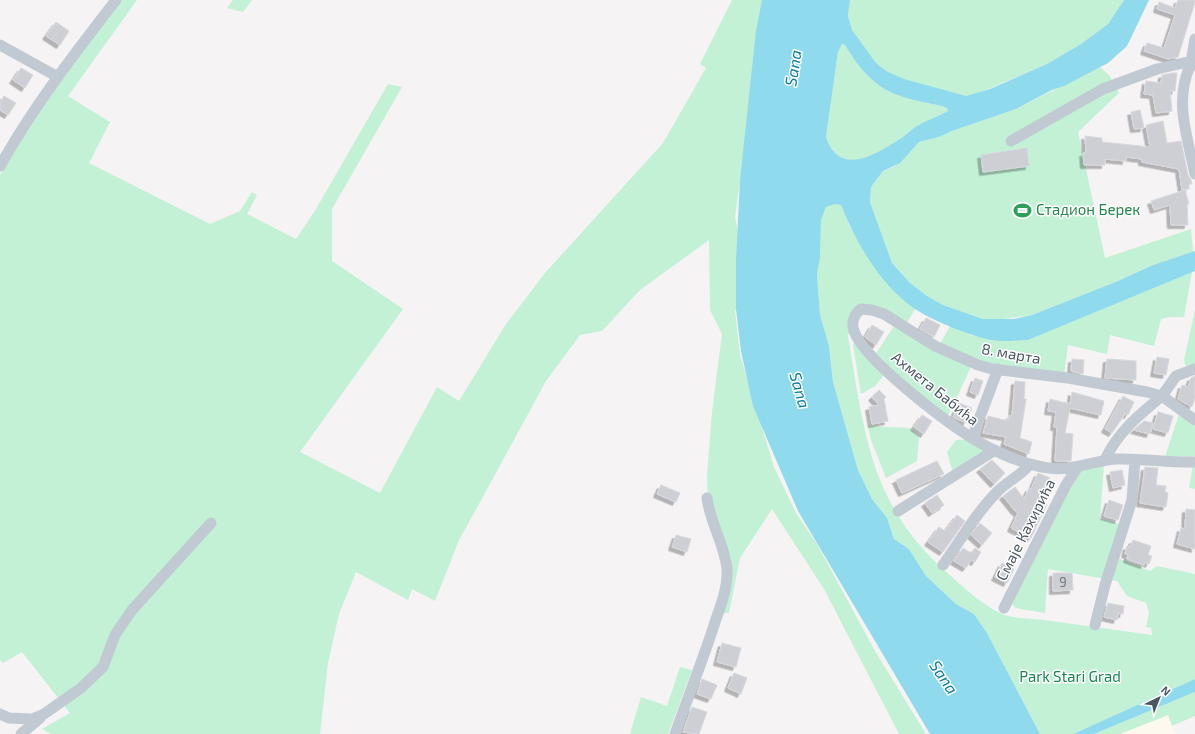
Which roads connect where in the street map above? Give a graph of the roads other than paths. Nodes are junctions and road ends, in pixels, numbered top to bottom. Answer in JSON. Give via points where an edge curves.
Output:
{"nodes":[{"id":1,"x":116,"y":0,"type":"edge"},
{"id":2,"x":1195,"y":39,"type":"edge"},
{"id":3,"x":0,"y":45,"type":"edge"},
{"id":4,"x":1194,"y":63,"type":"edge"},
{"id":5,"x":58,"y":77,"type":"junction"},
{"id":6,"x":1010,"y":141,"type":"dead end"},
{"id":7,"x":0,"y":166,"type":"edge"},
{"id":8,"x":1195,"y":174,"type":"edge"},
{"id":9,"x":862,"y":344,"type":"joint"},
{"id":10,"x":998,"y":369,"type":"junction"},
{"id":11,"x":1195,"y":369,"type":"edge"},
{"id":12,"x":1162,"y":396,"type":"junction"},
{"id":13,"x":1195,"y":420,"type":"edge"},
{"id":14,"x":972,"y":438,"type":"junction"},
{"id":15,"x":994,"y":450,"type":"junction"},
{"id":16,"x":1105,"y":460,"type":"junction"},
{"id":17,"x":1135,"y":460,"type":"junction"},
{"id":18,"x":1195,"y":462,"type":"edge"},
{"id":19,"x":1030,"y":464,"type":"junction"},
{"id":20,"x":1077,"y":468,"type":"junction"},
{"id":21,"x":707,"y":498,"type":"dead end"},
{"id":22,"x":898,"y":511,"type":"dead end"},
{"id":23,"x":211,"y":524,"type":"dead end"},
{"id":24,"x":943,"y":565,"type":"dead end"},
{"id":25,"x":1004,"y":608,"type":"dead end"},
{"id":26,"x":1095,"y":625,"type":"dead end"},
{"id":27,"x":0,"y":714,"type":"edge"},
{"id":28,"x":44,"y":714,"type":"junction"},
{"id":29,"x":21,"y":734,"type":"edge"},
{"id":30,"x":675,"y":734,"type":"edge"}],
"edges":[{"from":1,"to":5,"type":"street"},
{"from":2,"to":4,"type":"street"},
{"from":3,"to":5,"type":"street"},
{"from":4,"to":6,"type":"street","via":[[1157,69],[1103,89]]},
{"from":4,"to":8,"type":"street","via":[[1186,74],[1182,94],[1183,118]]},
{"from":5,"to":7,"type":"street"},
{"from":9,"to":10,"type":"street","name":"8. марта","via":[[854,329],[855,316],[861,309],[872,310],[884,314],[910,332],[958,358]]},
{"from":9,"to":14,"type":"street","name":"Ахмета Бабића","via":[[888,372],[928,406]]},
{"from":10,"to":12,"type":"street","name":"8. марта","via":[[1068,378]]},
{"from":10,"to":14,"type":"street"},
{"from":11,"to":12,"type":"street","via":[[1176,376]]},
{"from":12,"to":13,"type":"street"},
{"from":12,"to":16,"type":"street","via":[[1139,414],[1118,437]]},
{"from":14,"to":15,"type":"street","name":"Ахмета Бабића"},
{"from":15,"to":19,"type":"street","name":"Ахмета Бабића"},
{"from":15,"to":22,"type":"street"},
{"from":16,"to":17,"type":"street","name":"Ахмета Бабића"},
{"from":16,"to":20,"type":"street","name":"Ахмета Бабића"},
{"from":17,"to":18,"type":"street","name":"Ахмета Бабића"},
{"from":17,"to":26,"type":"street","via":[[1132,500]]},
{"from":19,"to":20,"type":"street","name":"Ахмета Бабића","via":[[1054,469]]},
{"from":19,"to":24,"type":"street","via":[[992,498]]},
{"from":20,"to":25,"type":"street","name":"Смaје Кахирића"},
{"from":21,"to":30,"type":"street","via":[[708,511],[725,559],[726,589]]},
{"from":23,"to":28,"type":"street","via":[[123,622],[115,634],[103,667],[81,688]]},
{"from":27,"to":28,"type":"street","via":[[20,720]]},
{"from":28,"to":29,"type":"street"}]}
